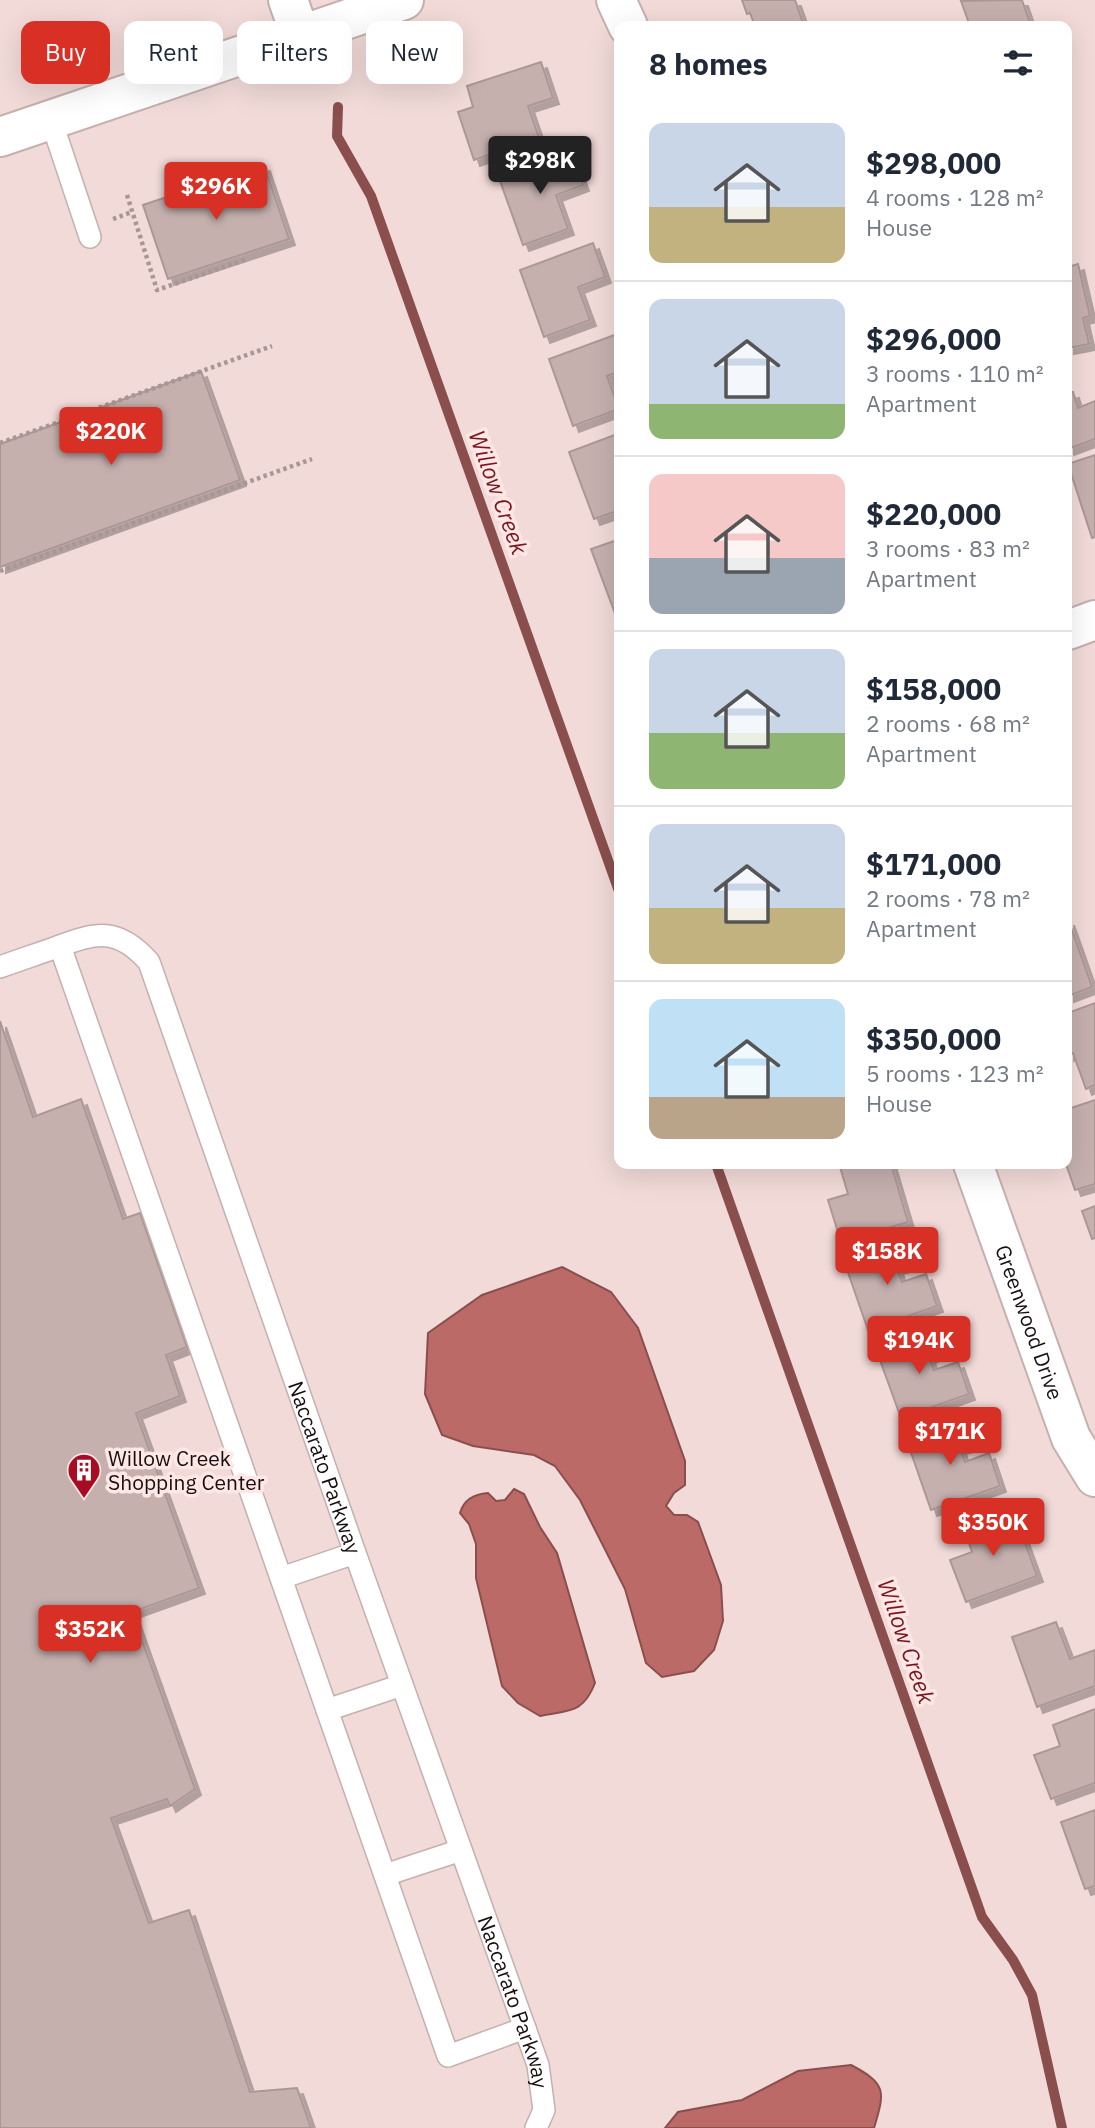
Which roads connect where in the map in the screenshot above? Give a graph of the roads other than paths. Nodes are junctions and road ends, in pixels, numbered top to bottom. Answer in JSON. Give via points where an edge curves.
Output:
{"nodes":[{"id":1,"x":404,"y":0,"type":"edge"},
{"id":2,"x":616,"y":0,"type":"edge"},
{"id":3,"x":294,"y":17,"type":"edge"},
{"id":4,"x":626,"y":21,"type":"edge"},
{"id":5,"x":51,"y":120,"type":"junction"},
{"id":6,"x":0,"y":137,"type":"edge"},
{"id":7,"x":97,"y":230,"type":"road end"},
{"id":8,"x":1095,"y":620,"type":"edge"},
{"id":9,"x":1072,"y":629,"type":"edge"},
{"id":10,"x":60,"y":946,"type":"junction"},
{"id":11,"x":0,"y":967,"type":"edge"},
{"id":12,"x":975,"y":1169,"type":"edge"},
{"id":13,"x":1095,"y":1478,"type":"edge"},
{"id":14,"x":355,"y":1553,"type":"junction"},
{"id":15,"x":281,"y":1578,"type":"junction"},
{"id":16,"x":402,"y":1685,"type":"junction"},
{"id":17,"x":327,"y":1710,"type":"junction"},
{"id":18,"x":461,"y":1850,"type":"junction"},
{"id":19,"x":385,"y":1875,"type":"junction"},
{"id":20,"x":525,"y":2028,"type":"junction"},
{"id":21,"x":536,"y":2128,"type":"edge"}],
"edges":[{"from":1,"to":3,"type":"street"},
{"from":2,"to":4,"type":"street"},
{"from":3,"to":5,"type":"street"},
{"from":5,"to":6,"type":"street"},
{"from":5,"to":7,"type":"lane"},
{"from":8,"to":9,"type":"street"},
{"from":10,"to":11,"type":"lane","name":"Naccarato Parkway"},
{"from":10,"to":14,"type":"lane","name":"Naccarato Parkway","via":[[107,935],[138,949],[149,962]]},
{"from":10,"to":15,"type":"lane"},
{"from":12,"to":13,"type":"street","name":"Greenwood Drive","via":[[1071,1438]]},
{"from":14,"to":15,"type":"lane"},
{"from":14,"to":16,"type":"lane","name":"Naccarato Parkway"},
{"from":15,"to":17,"type":"lane"},
{"from":16,"to":17,"type":"lane"},
{"from":16,"to":18,"type":"lane","name":"Naccarato Parkway"},
{"from":17,"to":19,"type":"lane"},
{"from":18,"to":19,"type":"lane"},
{"from":18,"to":20,"type":"lane","name":"Naccarato Parkway"},
{"from":19,"to":20,"type":"lane","via":[[448,2056]]},
{"from":20,"to":21,"type":"lane","name":"Naccarato Parkway","via":[[538,2065],[544,2110]]}]}
